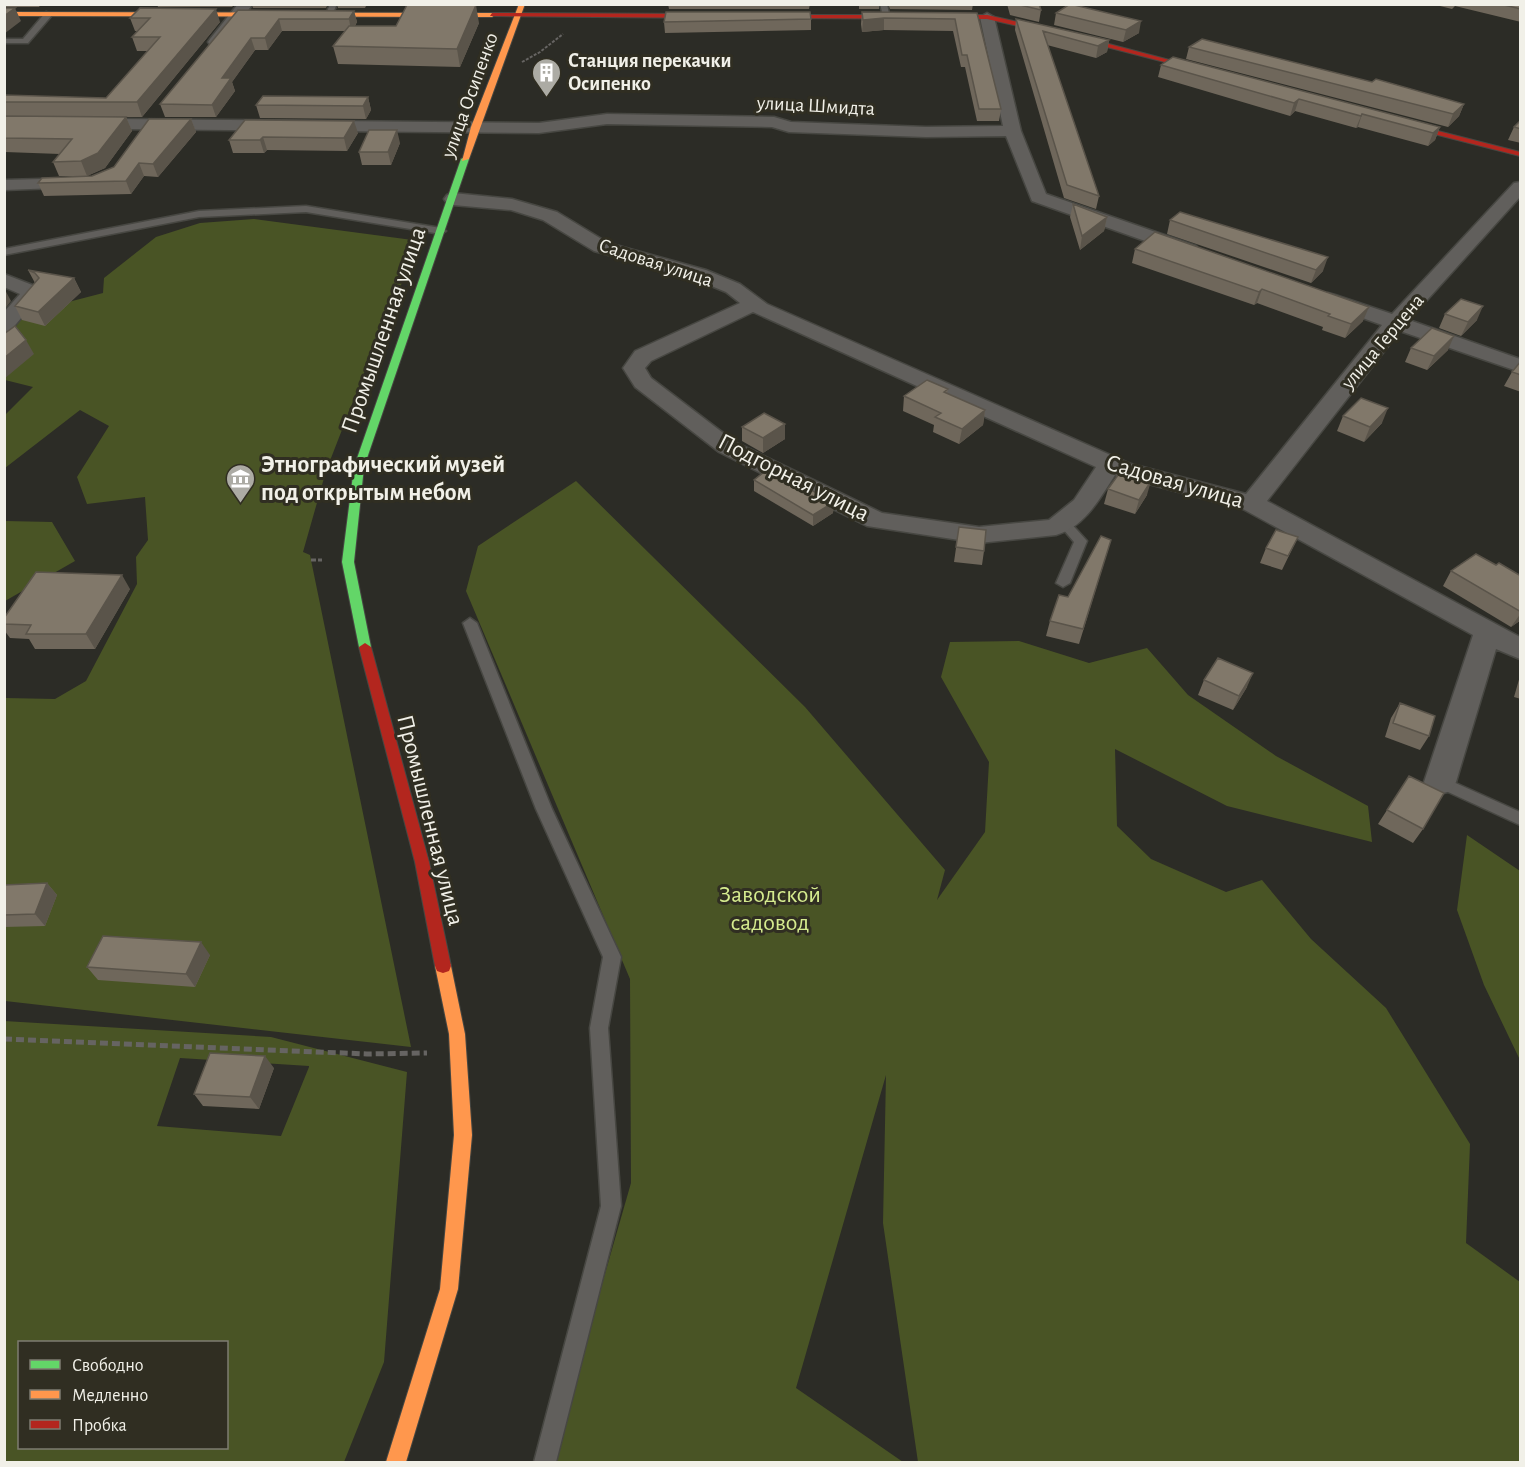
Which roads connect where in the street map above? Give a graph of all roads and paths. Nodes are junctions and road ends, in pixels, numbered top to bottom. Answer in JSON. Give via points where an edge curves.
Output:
{"nodes":[{"id":1,"x":242,"y":9,"type":"edge"},
{"id":2,"x":331,"y":10,"type":"edge"},
{"id":3,"x":520,"y":10,"type":"edge"},
{"id":4,"x":885,"y":10,"type":"edge"},
{"id":5,"x":987,"y":11,"type":"edge"},
{"id":6,"x":4,"y":14,"type":"edge"},
{"id":7,"x":49,"y":14,"type":"junction"},
{"id":8,"x":590,"y":16,"type":"junction"},
{"id":9,"x":720,"y":16,"type":"edge"},
{"id":10,"x":756,"y":16,"type":"edge"},
{"id":11,"x":4,"y":41,"type":"edge"},
{"id":12,"x":208,"y":51,"type":"edge"},
{"id":13,"x":1220,"y":75,"type":"edge"},
{"id":14,"x":495,"y":76,"type":"junction"},
{"id":15,"x":163,"y":106,"type":"edge"},
{"id":16,"x":1382,"y":117,"type":"edge"},
{"id":17,"x":4,"y":123,"type":"edge"},
{"id":18,"x":148,"y":124,"type":"junction"},
{"id":19,"x":475,"y":127,"type":"junction"},
{"id":20,"x":1013,"y":131,"type":"junction"},
{"id":21,"x":136,"y":141,"type":"edge"},
{"id":22,"x":1521,"y":154,"type":"edge"},
{"id":23,"x":91,"y":183,"type":"edge"},
{"id":24,"x":4,"y":184,"type":"edge"},
{"id":25,"x":27,"y":184,"type":"junction"},
{"id":26,"x":1521,"y":187,"type":"edge"},
{"id":27,"x":4,"y":192,"type":"edge"},
{"id":28,"x":453,"y":199,"type":"junction"},
{"id":29,"x":441,"y":231,"type":"junction"},
{"id":30,"x":4,"y":252,"type":"edge"},
{"id":31,"x":1205,"y":256,"type":"edge"},
{"id":32,"x":4,"y":280,"type":"edge"},
{"id":33,"x":1305,"y":291,"type":"edge"},
{"id":34,"x":754,"y":304,"type":"junction"},
{"id":35,"x":1395,"y":322,"type":"junction"},
{"id":36,"x":4,"y":326,"type":"edge"},
{"id":37,"x":643,"y":356,"type":"joint"},
{"id":38,"x":1521,"y":366,"type":"edge"},
{"id":39,"x":1110,"y":464,"type":"junction"},
{"id":40,"x":1252,"y":502,"type":"junction"},
{"id":41,"x":1063,"y":522,"type":"junction"},
{"id":42,"x":1063,"y":583,"type":"dead end"},
{"id":43,"x":470,"y":623,"type":"dead end"},
{"id":44,"x":1488,"y":631,"type":"junction"},
{"id":45,"x":1521,"y":649,"type":"edge"},
{"id":46,"x":1440,"y":782,"type":"joint"},
{"id":47,"x":1521,"y":819,"type":"edge"},
{"id":48,"x":4,"y":1039,"type":"edge"},
{"id":49,"x":458,"y":1052,"type":"junction"},
{"id":50,"x":396,"y":1462,"type":"edge"},
{"id":51,"x":545,"y":1462,"type":"edge"}],
"edges":[{"from":1,"to":2,"type":"street"},
{"from":1,"to":7,"type":"street"},
{"from":1,"to":12,"type":"street"},
{"from":2,"to":3,"type":"street"},
{"from":3,"to":8,"type":"street"},
{"from":3,"to":14,"type":"street","name":"улица Осипенко"},
{"from":4,"to":5,"type":"street"},
{"from":4,"to":10,"type":"street"},
{"from":5,"to":13,"type":"street"},
{"from":5,"to":20,"type":"street"},
{"from":6,"to":7,"type":"street"},
{"from":7,"to":11,"type":"lane","via":[[25,41]]},
{"from":8,"to":9,"type":"street"},
{"from":8,"to":14,"type":"path","via":[[540,52]]},
{"from":14,"to":19,"type":"street","name":"улица Осипенко"},
{"from":15,"to":18,"type":"street"},
{"from":16,"to":22,"type":"street"},
{"from":17,"to":18,"type":"street","name":"улица Шмидта"},
{"from":18,"to":19,"type":"street","name":"улица Шмидта"},
{"from":18,"to":21,"type":"street"},
{"from":19,"to":20,"type":"street","name":"улица Шмидта","via":[[538,128],[607,119]]},
{"from":19,"to":28,"type":"street","name":"улица Осипенко"},
{"from":20,"to":31,"type":"street","via":[[1038,197]]},
{"from":23,"to":25,"type":"street"},
{"from":24,"to":25,"type":"street"},
{"from":25,"to":27,"type":"street"},
{"from":26,"to":35,"type":"street","name":"улица Герцена"},
{"from":28,"to":29,"type":"street","name":"Промышленная улица"},
{"from":28,"to":34,"type":"street","name":"Садовая улица","via":[[512,205],[550,216],[601,247],[699,273],[733,288]]},
{"from":29,"to":30,"type":"lane","via":[[306,209],[199,214]]},
{"from":29,"to":49,"type":"street","name":"Промышленная улица","via":[[359,467],[348,562],[367,656],[422,862]]},
{"from":32,"to":36,"type":"street","via":[[33,291]]},
{"from":33,"to":35,"type":"street"},
{"from":34,"to":37,"type":"street","name":"Садовая улица"},
{"from":34,"to":39,"type":"street","name":"Садовая улица"},
{"from":35,"to":38,"type":"street"},
{"from":35,"to":40,"type":"street","name":"улица Герцена"},
{"from":37,"to":41,"type":"street","name":"Подгорная улица","via":[[634,368],[643,382],[727,447],[876,520],[979,536],[1056,527]]},
{"from":39,"to":40,"type":"street","name":"Садовая улица"},
{"from":39,"to":41,"type":"street","name":"Подгорная улица","via":[[1083,506]]},
{"from":40,"to":44,"type":"street","name":"Садовая улица"},
{"from":41,"to":42,"type":"lane","via":[[1081,541]]},
{"from":43,"to":51,"type":"lane","via":[[544,809],[612,957],[599,1028],[611,1206]]},
{"from":44,"to":45,"type":"street","name":"Садовая улица"},
{"from":44,"to":46,"type":"street"},
{"from":46,"to":47,"type":"lane"},
{"from":48,"to":49,"type":"path","via":[[367,1054]]},
{"from":49,"to":50,"type":"street","name":"Промышленная улица","via":[[463,1135],[449,1288]]}]}
